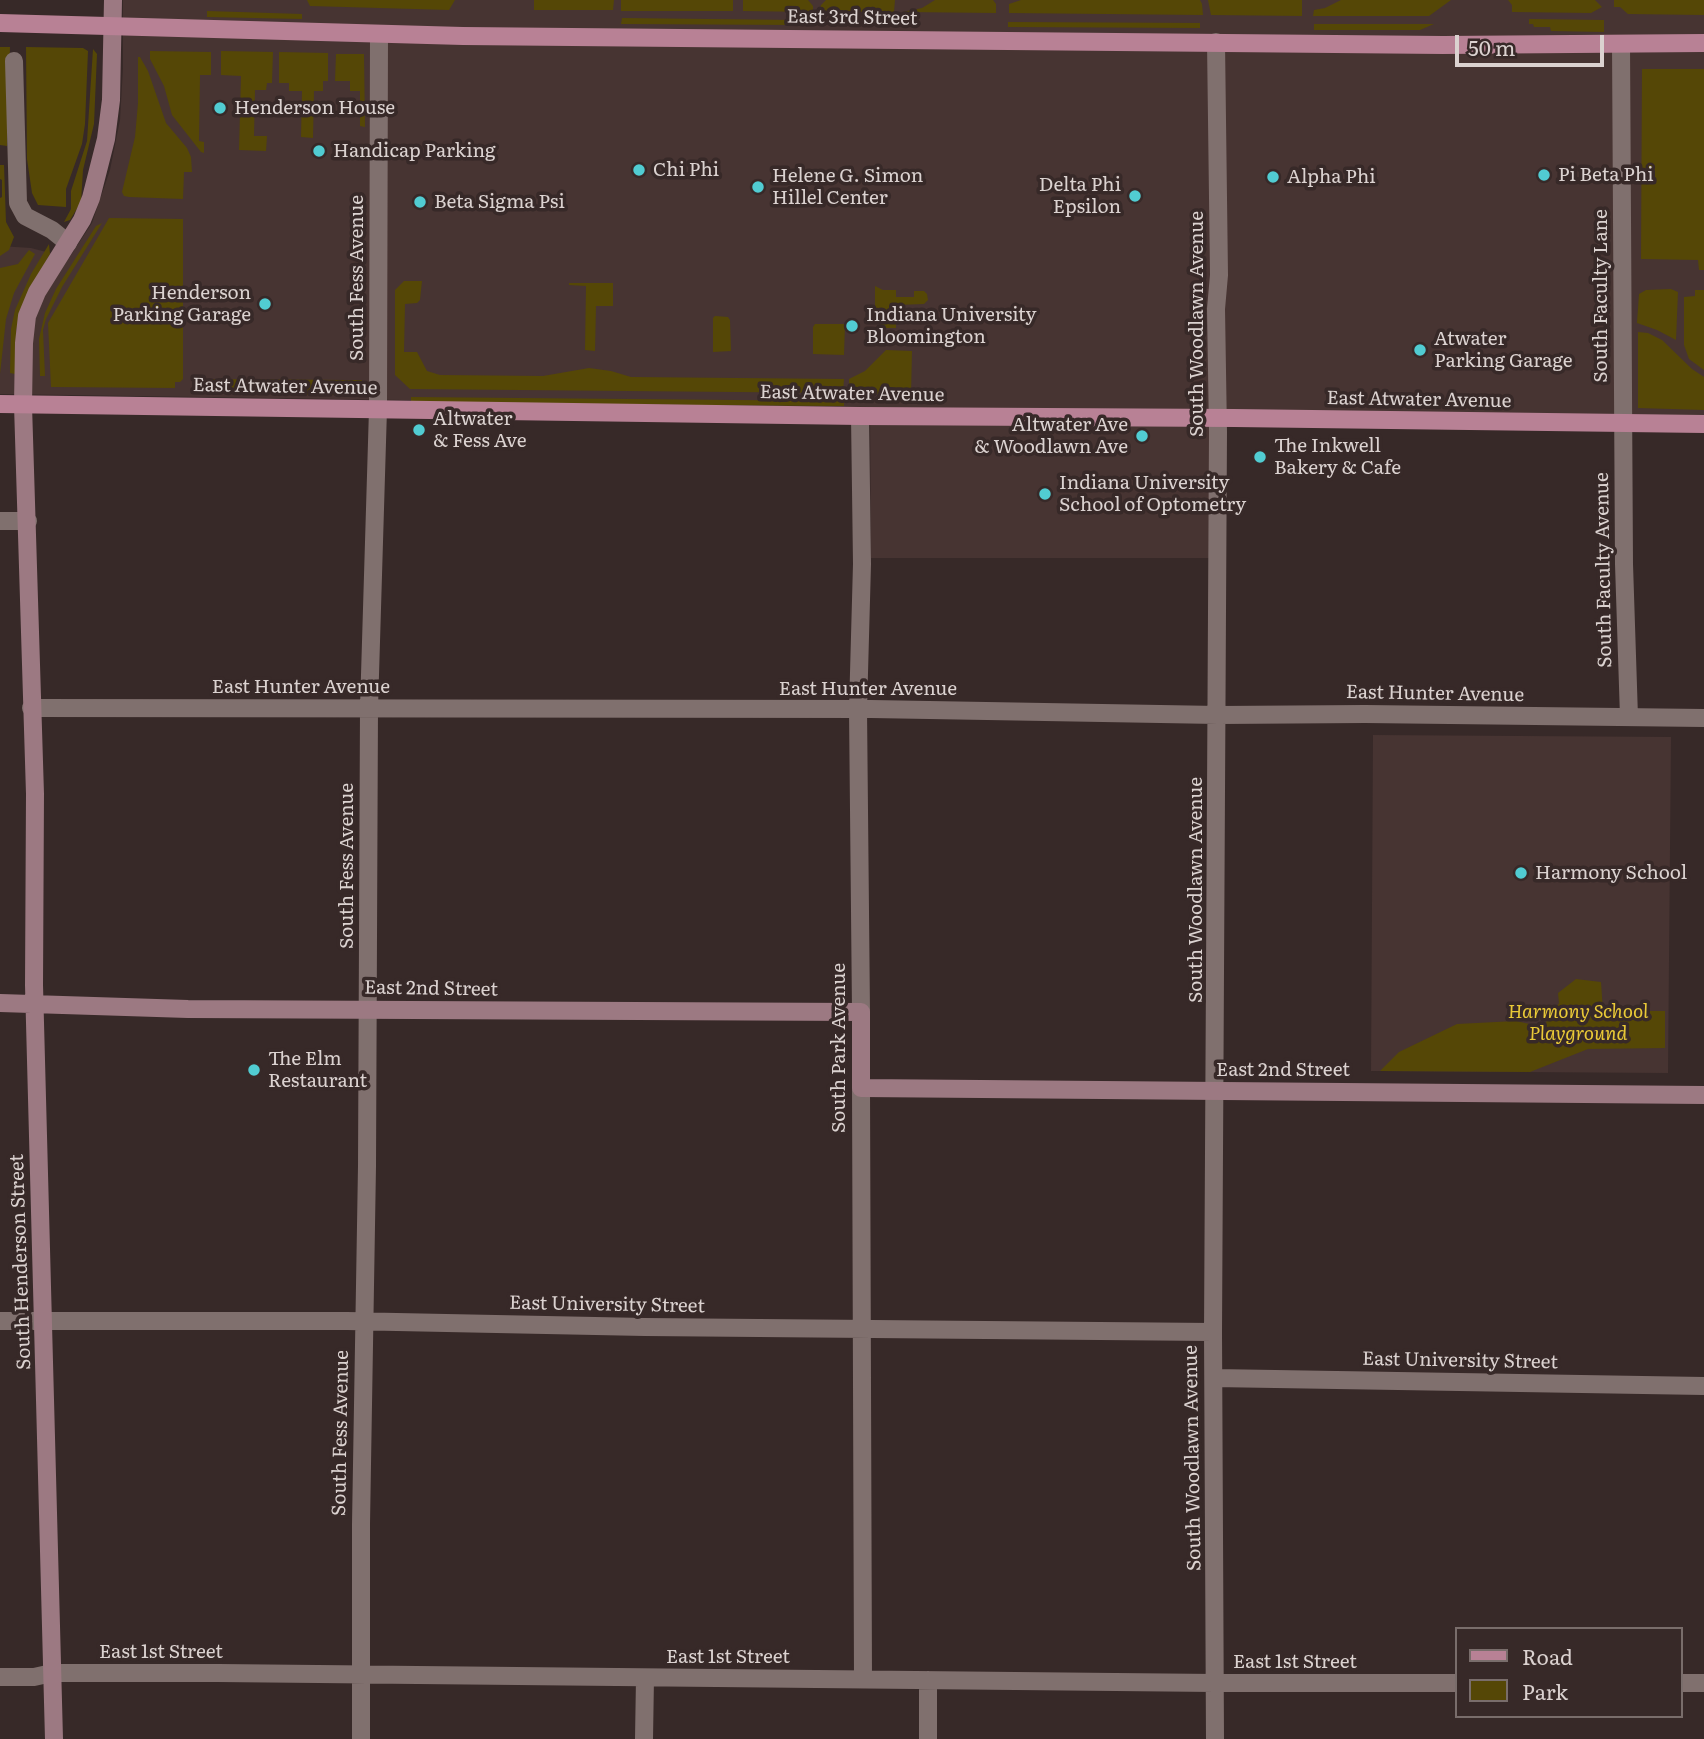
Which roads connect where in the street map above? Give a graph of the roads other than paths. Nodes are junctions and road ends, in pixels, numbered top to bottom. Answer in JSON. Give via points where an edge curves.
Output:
{"nodes":[{"id":1,"x":113,"y":0,"type":"edge"},
{"id":2,"x":0,"y":23,"type":"edge"},
{"id":3,"x":112,"y":26,"type":"junction"},
{"id":4,"x":379,"y":35,"type":"junction"},
{"id":5,"x":1216,"y":42,"type":"junction"},
{"id":6,"x":1704,"y":43,"type":"edge"},
{"id":7,"x":1621,"y":44,"type":"junction"},
{"id":8,"x":14,"y":61,"type":"dead end"},
{"id":9,"x":68,"y":243,"type":"junction"},
{"id":10,"x":0,"y":404,"type":"edge"},
{"id":11,"x":23,"y":405,"type":"junction"},
{"id":12,"x":378,"y":409,"type":"junction"},
{"id":13,"x":860,"y":416,"type":"junction"},
{"id":14,"x":1218,"y":418,"type":"junction"},
{"id":15,"x":1623,"y":422,"type":"junction"},
{"id":16,"x":1704,"y":424,"type":"edge"},
{"id":17,"x":0,"y":521,"type":"edge"},
{"id":18,"x":28,"y":521,"type":"junction"},
{"id":19,"x":32,"y":708,"type":"junction"},
{"id":20,"x":369,"y":708,"type":"junction"},
{"id":21,"x":858,"y":709,"type":"junction"},
{"id":22,"x":1218,"y":715,"type":"junction"},
{"id":23,"x":1629,"y":717,"type":"junction"},
{"id":24,"x":1704,"y":718,"type":"edge"},
{"id":25,"x":0,"y":1003,"type":"edge"},
{"id":26,"x":35,"y":1003,"type":"junction"},
{"id":27,"x":368,"y":1009,"type":"junction"},
{"id":28,"x":860,"y":1012,"type":"junction"},
{"id":29,"x":861,"y":1088,"type":"junction"},
{"id":30,"x":1216,"y":1091,"type":"junction"},
{"id":31,"x":1704,"y":1095,"type":"edge"},
{"id":32,"x":0,"y":1321,"type":"edge"},
{"id":33,"x":43,"y":1321,"type":"junction"},
{"id":34,"x":363,"y":1322,"type":"junction"},
{"id":35,"x":860,"y":1329,"type":"junction"},
{"id":36,"x":1213,"y":1332,"type":"junction"},
{"id":37,"x":1214,"y":1378,"type":"junction"},
{"id":38,"x":1704,"y":1386,"type":"edge"},
{"id":39,"x":52,"y":1673,"type":"junction"},
{"id":40,"x":362,"y":1673,"type":"junction"},
{"id":41,"x":0,"y":1677,"type":"edge"},
{"id":42,"x":645,"y":1678,"type":"junction"},
{"id":43,"x":863,"y":1679,"type":"junction"},
{"id":44,"x":928,"y":1680,"type":"junction"},
{"id":45,"x":1215,"y":1683,"type":"junction"},
{"id":46,"x":1456,"y":1683,"type":"edge"},
{"id":47,"x":1683,"y":1683,"type":"edge"},
{"id":48,"x":1704,"y":1683,"type":"edge"},
{"id":49,"x":54,"y":1739,"type":"edge"},
{"id":50,"x":361,"y":1739,"type":"edge"},
{"id":51,"x":644,"y":1739,"type":"edge"},
{"id":52,"x":928,"y":1739,"type":"edge"},
{"id":53,"x":1215,"y":1739,"type":"edge"}],
"edges":[{"from":1,"to":3,"type":"street","name":"South Henderson Street"},
{"from":2,"to":3,"type":"main road","name":"East 3rd Street"},
{"from":3,"to":4,"type":"main road","name":"East 3rd Street"},
{"from":3,"to":9,"type":"street","name":"South Henderson Street","via":[[106,139],[91,198]]},
{"from":4,"to":5,"type":"main road","name":"East 3rd Street"},
{"from":4,"to":12,"type":"street","name":"South Fess Avenue"},
{"from":5,"to":7,"type":"main road","name":"East 3rd Street"},
{"from":5,"to":14,"type":"street","name":"South Woodlawn Avenue"},
{"from":6,"to":7,"type":"main road","name":"East 3rd Street"},
{"from":7,"to":15,"type":"street","name":"South Faculty Lane"},
{"from":8,"to":9,"type":"street","via":[[18,203],[25,216]]},
{"from":9,"to":11,"type":"street","name":"South Henderson Street","via":[[27,316]]},
{"from":10,"to":11,"type":"main road","name":"East Atwater Avenue"},
{"from":11,"to":12,"type":"main road","name":"East Atwater Avenue"},
{"from":11,"to":18,"type":"street","name":"South Henderson Street"},
{"from":12,"to":13,"type":"main road","name":"East Atwater Avenue"},
{"from":12,"to":20,"type":"street","name":"South Fess Avenue"},
{"from":13,"to":14,"type":"main road","name":"East Atwater Avenue"},
{"from":13,"to":21,"type":"street","name":"South Park Avenue"},
{"from":14,"to":15,"type":"main road","name":"East Atwater Avenue"},
{"from":14,"to":22,"type":"street","name":"South Woodlawn Avenue"},
{"from":15,"to":16,"type":"main road","name":"East Atwater Avenue"},
{"from":15,"to":23,"type":"street","name":"South Faculty Avenue"},
{"from":17,"to":18,"type":"street"},
{"from":18,"to":19,"type":"street","name":"South Henderson Street"},
{"from":19,"to":20,"type":"street","name":"East Hunter Avenue"},
{"from":19,"to":26,"type":"street","name":"South Henderson Street"},
{"from":20,"to":21,"type":"street","name":"East Hunter Avenue"},
{"from":20,"to":27,"type":"street","name":"South Fess Avenue"},
{"from":21,"to":22,"type":"street","name":"East Hunter Avenue"},
{"from":21,"to":28,"type":"street","name":"South Park Avenue"},
{"from":22,"to":23,"type":"street","name":"East Hunter Avenue"},
{"from":22,"to":30,"type":"street","name":"South Woodlawn Avenue"},
{"from":23,"to":24,"type":"street","name":"East Hunter Avenue"},
{"from":25,"to":26,"type":"street","name":"East 2nd Street"},
{"from":26,"to":27,"type":"street","name":"East 2nd Street"},
{"from":26,"to":33,"type":"street","name":"South Henderson Street"},
{"from":27,"to":28,"type":"street","name":"East 2nd Street"},
{"from":27,"to":34,"type":"street","name":"South Fess Avenue"},
{"from":28,"to":29,"type":"street","name":"South Park Avenue"},
{"from":29,"to":30,"type":"street","name":"East 2nd Street"},
{"from":29,"to":35,"type":"street","name":"South Park Avenue"},
{"from":30,"to":31,"type":"street","name":"East 2nd Street"},
{"from":30,"to":36,"type":"street","name":"South Woodlawn Avenue"},
{"from":32,"to":33,"type":"street","name":"East University Street"},
{"from":33,"to":34,"type":"street","name":"East University Street"},
{"from":33,"to":39,"type":"street","name":"South Henderson Street"},
{"from":34,"to":35,"type":"street","name":"East University Street"},
{"from":34,"to":40,"type":"street","name":"South Fess Avenue"},
{"from":35,"to":36,"type":"street","name":"East University Street"},
{"from":35,"to":43,"type":"street","name":"South Park Avenue"},
{"from":36,"to":37,"type":"street","name":"South Woodlawn Avenue"},
{"from":37,"to":38,"type":"street","name":"East University Street"},
{"from":37,"to":45,"type":"street","name":"South Woodlawn Avenue"},
{"from":39,"to":40,"type":"street","name":"East 1st Street"},
{"from":39,"to":41,"type":"street","name":"East 1st Street"},
{"from":39,"to":49,"type":"street","name":"South Henderson Street"},
{"from":40,"to":42,"type":"street","name":"East 1st Street"},
{"from":40,"to":50,"type":"street","name":"South Fess Avenue"},
{"from":42,"to":43,"type":"street","name":"East 1st Street"},
{"from":42,"to":51,"type":"street"},
{"from":43,"to":44,"type":"street","name":"East 1st Street"},
{"from":44,"to":45,"type":"street","name":"East 1st Street"},
{"from":44,"to":52,"type":"street"},
{"from":45,"to":46,"type":"street","name":"East 1st Street"},
{"from":45,"to":53,"type":"street","name":"South Woodlawn Avenue"},
{"from":47,"to":48,"type":"street"}]}
